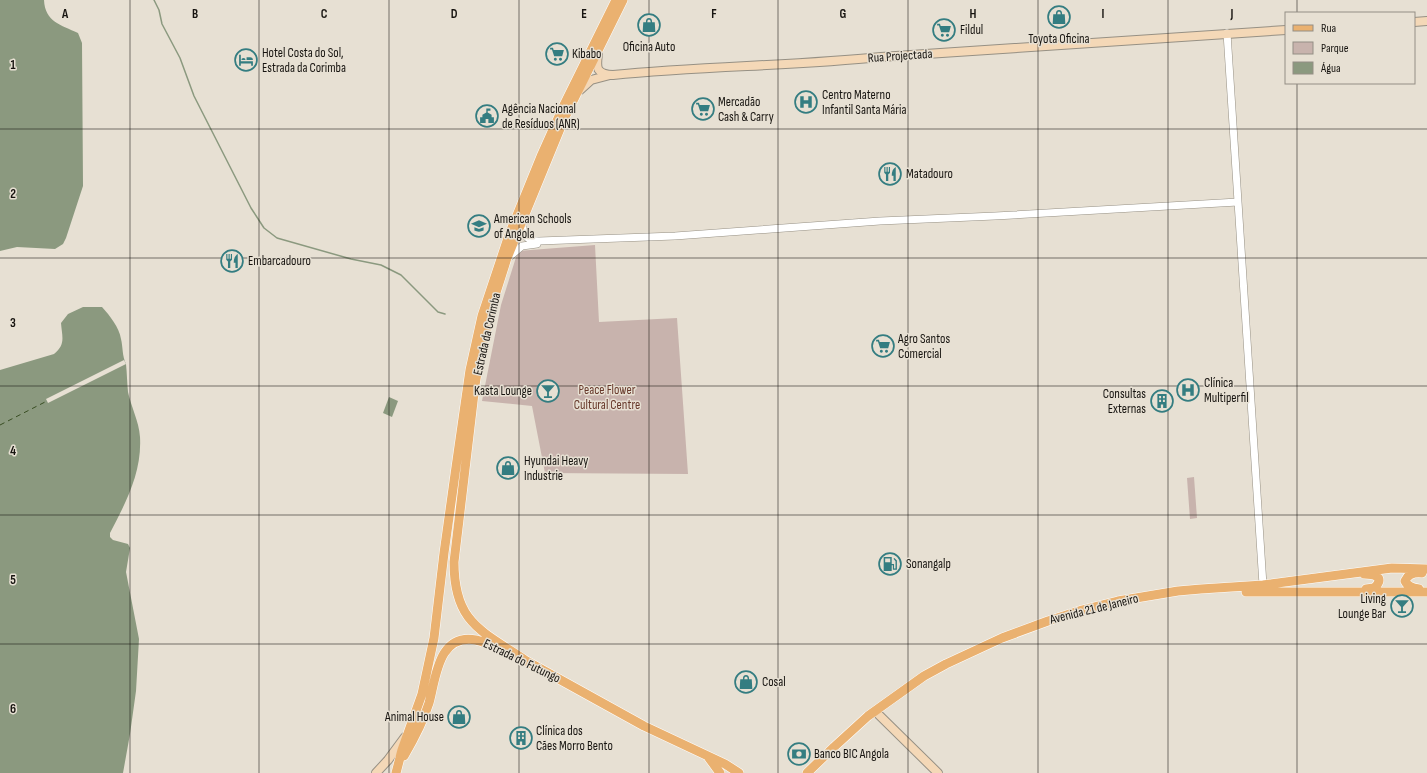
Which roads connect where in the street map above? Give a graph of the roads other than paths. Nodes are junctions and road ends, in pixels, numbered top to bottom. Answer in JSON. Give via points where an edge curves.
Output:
{"nodes":[{"id":1,"x":616,"y":0,"type":"edge"},
{"id":2,"x":623,"y":0,"type":"edge"},
{"id":3,"x":1427,"y":21,"type":"edge"},
{"id":4,"x":1415,"y":22,"type":"edge"},
{"id":5,"x":1285,"y":30,"type":"edge"},
{"id":6,"x":1227,"y":33,"type":"junction"},
{"id":7,"x":599,"y":47,"type":"junction"},
{"id":8,"x":612,"y":74,"type":"junction"},
{"id":9,"x":577,"y":92,"type":"junction"},
{"id":10,"x":1238,"y":202,"type":"junction"},
{"id":11,"x":522,"y":223,"type":"junction"},
{"id":12,"x":544,"y":241,"type":"junction"},
{"id":13,"x":508,"y":258,"type":"junction"},
{"id":14,"x":1427,"y":569,"type":"edge"},
{"id":15,"x":1427,"y":573,"type":"edge"},
{"id":16,"x":442,"y":580,"type":"joint"},
{"id":17,"x":1283,"y":583,"type":"junction"},
{"id":18,"x":1263,"y":586,"type":"junction"},
{"id":19,"x":1427,"y":590,"type":"edge"},
{"id":20,"x":1279,"y":592,"type":"junction"},
{"id":21,"x":525,"y":660,"type":"junction"},
{"id":22,"x":879,"y":715,"type":"junction"},
{"id":23,"x":407,"y":733,"type":"junction"},
{"id":24,"x":708,"y":757,"type":"junction"},
{"id":25,"x":397,"y":769,"type":"edge"},
{"id":26,"x":376,"y":773,"type":"edge"},
{"id":27,"x":720,"y":773,"type":"edge"},
{"id":28,"x":738,"y":773,"type":"edge"},
{"id":29,"x":807,"y":773,"type":"edge"},
{"id":30,"x":816,"y":773,"type":"edge"},
{"id":31,"x":938,"y":773,"type":"edge"}],
"edges":[{"from":1,"to":16,"type":"main road","name":"Estrada da Corimba","via":[[540,161],[502,253],[482,316],[470,370]]},
{"from":2,"to":7,"type":"main road","name":"Estrada da Corimba"},
{"from":3,"to":4,"type":"main road"},
{"from":5,"to":6,"type":"main road","name":"Rua Projectada"},
{"from":6,"to":8,"type":"main road","name":"Rua Projectada","via":[[836,62]]},
{"from":6,"to":10,"type":"street"},
{"from":7,"to":8,"type":"main road","via":[[597,68],[605,74]]},
{"from":7,"to":9,"type":"main road","name":"Estrada da Corimba"},
{"from":8,"to":9,"type":"main road","name":"Rua Projectada","via":[[591,80]]},
{"from":9,"to":11,"type":"main road","name":"Estrada da Corimba"},
{"from":10,"to":12,"type":"street","via":[[887,220],[675,236]]},
{"from":10,"to":18,"type":"street"},
{"from":11,"to":12,"type":"street","via":[[528,239]]},
{"from":11,"to":13,"type":"main road","name":"Estrada da Corimba"},
{"from":12,"to":13,"type":"street","via":[[522,246]]},
{"from":13,"to":21,"type":"main road","name":"Estrada da Corimba","via":[[490,313],[480,355],[463,476],[454,574],[458,600],[468,619],[485,634]]},
{"from":14,"to":17,"type":"main road","name":"Avenida 21 de Janeiro","via":[[1392,568]]},
{"from":15,"to":19,"type":"main road","via":[[1416,572],[1407,576],[1405,581],[1411,587]]},
{"from":16,"to":23,"type":"main road","name":"Estrada do Futungo","via":[[427,675]]},
{"from":17,"to":18,"type":"main road","name":"Avenida 21 de Janeiro"},
{"from":17,"to":20,"type":"main road","via":[[1359,574],[1372,574],[1379,580],[1374,588]]},
{"from":18,"to":29,"type":"main road","name":"Avenida 21 de Janeiro","via":[[1201,589],[1118,601],[1048,620],[1002,638],[946,664],[910,686],[868,716]]},
{"from":19,"to":20,"type":"main road","name":"Avenida 21 de Janeiro"},
{"from":20,"to":22,"type":"main road","name":"Avenida 21 de Janeiro","via":[[1229,593],[1158,600],[1126,605],[1049,625],[1004,642],[945,670],[912,689]]},
{"from":21,"to":24,"type":"main road","name":"Estrada do Futungo","via":[[644,726]]},
{"from":21,"to":25,"type":"main road","name":"Estrada do Futungo","via":[[478,640],[466,639],[456,642],[440,660],[420,726]]},
{"from":22,"to":30,"type":"main road","name":"Avenida 21 de Janeiro","via":[[835,752]]},
{"from":22,"to":31,"type":"main road"},
{"from":23,"to":25,"type":"main road","name":"Estrada do Futungo"},
{"from":23,"to":26,"type":"main road"},
{"from":24,"to":27,"type":"main road","name":"Estrada do Futungo"},
{"from":24,"to":28,"type":"main road","name":"Estrada do Futungo"}]}
